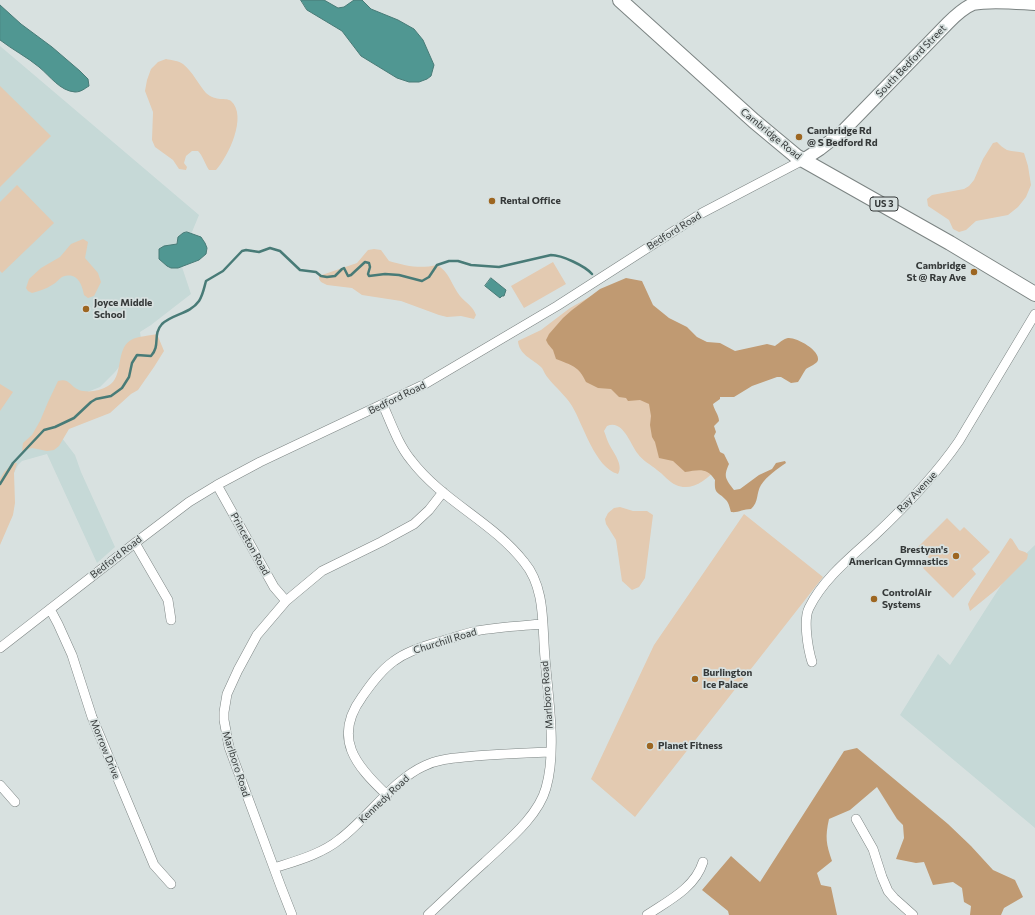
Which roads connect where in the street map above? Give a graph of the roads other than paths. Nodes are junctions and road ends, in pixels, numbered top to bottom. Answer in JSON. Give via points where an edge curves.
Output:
{"nodes":[{"id":1,"x":620,"y":0,"type":"edge"},
{"id":2,"x":1035,"y":4,"type":"edge"},
{"id":3,"x":803,"y":160,"type":"junction"},
{"id":4,"x":1035,"y":294,"type":"edge"},
{"id":5,"x":1035,"y":314,"type":"edge"},
{"id":6,"x":383,"y":405,"type":"junction"},
{"id":7,"x":217,"y":485,"type":"junction"},
{"id":8,"x":444,"y":492,"type":"junction"},
{"id":9,"x":134,"y":543,"type":"junction"},
{"id":10,"x":286,"y":601,"type":"junction"},
{"id":11,"x":50,"y":609,"type":"junction"},
{"id":12,"x":171,"y":620,"type":"dead end"},
{"id":13,"x":542,"y":624,"type":"junction"},
{"id":14,"x":0,"y":648,"type":"edge"},
{"id":15,"x":812,"y":662,"type":"dead end"},
{"id":16,"x":550,"y":752,"type":"junction"},
{"id":17,"x":0,"y":785,"type":"edge"},
{"id":18,"x":386,"y":795,"type":"junction"},
{"id":19,"x":15,"y":802,"type":"dead end"},
{"id":20,"x":856,"y":819,"type":"dead end"},
{"id":21,"x":703,"y":862,"type":"dead end"},
{"id":22,"x":274,"y":868,"type":"junction"},
{"id":23,"x":171,"y":884,"type":"dead end"},
{"id":24,"x":292,"y":915,"type":"edge"},
{"id":25,"x":428,"y":915,"type":"edge"},
{"id":26,"x":648,"y":915,"type":"edge"},
{"id":27,"x":913,"y":915,"type":"edge"}],
"edges":[{"from":1,"to":3,"type":"highway","name":"Cambridge Road","number":"US 3","via":[[754,121]]},
{"from":2,"to":3,"type":"main road","name":"South Bedford Street","via":[[986,2],[972,4],[964,9],[843,130]]},
{"from":3,"to":4,"type":"highway","name":"Cambridge Road","number":"US 3"},
{"from":3,"to":6,"type":"street","name":"Bedford Road","via":[[702,213],[526,324],[425,384]]},
{"from":5,"to":15,"type":"street","name":"Ray Avenue","via":[[959,441],[935,474],[822,587],[808,609],[806,630]]},
{"from":6,"to":7,"type":"street","name":"Bedford Road","via":[[260,462]]},
{"from":6,"to":8,"type":"street","name":"Marlboro Road","via":[[410,459]]},
{"from":7,"to":9,"type":"street","name":"Bedford Road"},
{"from":7,"to":10,"type":"street","name":"Princeton Road","via":[[274,587]]},
{"from":8,"to":10,"type":"street","name":"Marlboro Road","via":[[414,524],[322,571]]},
{"from":8,"to":13,"type":"street","name":"Marlboro Road","via":[[524,562],[537,586]]},
{"from":9,"to":11,"type":"street","name":"Bedford Road"},
{"from":9,"to":12,"type":"street","via":[[168,600]]},
{"from":10,"to":22,"type":"street","name":"Marlboro Road","via":[[250,647],[230,686],[224,712],[229,747]]},
{"from":11,"to":14,"type":"street","name":"Bedford Road"},
{"from":11,"to":23,"type":"street","name":"Morrow Drive","via":[[72,655],[92,717],[154,865]]},
{"from":13,"to":16,"type":"street","name":"Marlboro Road"},
{"from":13,"to":18,"type":"street","name":"Churchill Road","via":[[485,630],[430,645],[400,657],[380,674],[352,711],[348,739],[352,755],[360,767]]},
{"from":16,"to":18,"type":"street","name":"Kennedy Road","via":[[440,760],[410,774]]},
{"from":16,"to":25,"type":"street","name":"Marlboro Road","via":[[546,789],[534,812]]},
{"from":17,"to":19,"type":"street"},
{"from":18,"to":22,"type":"street","name":"Kennedy Road","via":[[332,845]]},
{"from":20,"to":27,"type":"street","via":[[873,849],[885,885],[894,898]]},
{"from":21,"to":26,"type":"street","via":[[684,889]]},
{"from":22,"to":24,"type":"street","name":"Marlboro Road"}]}
